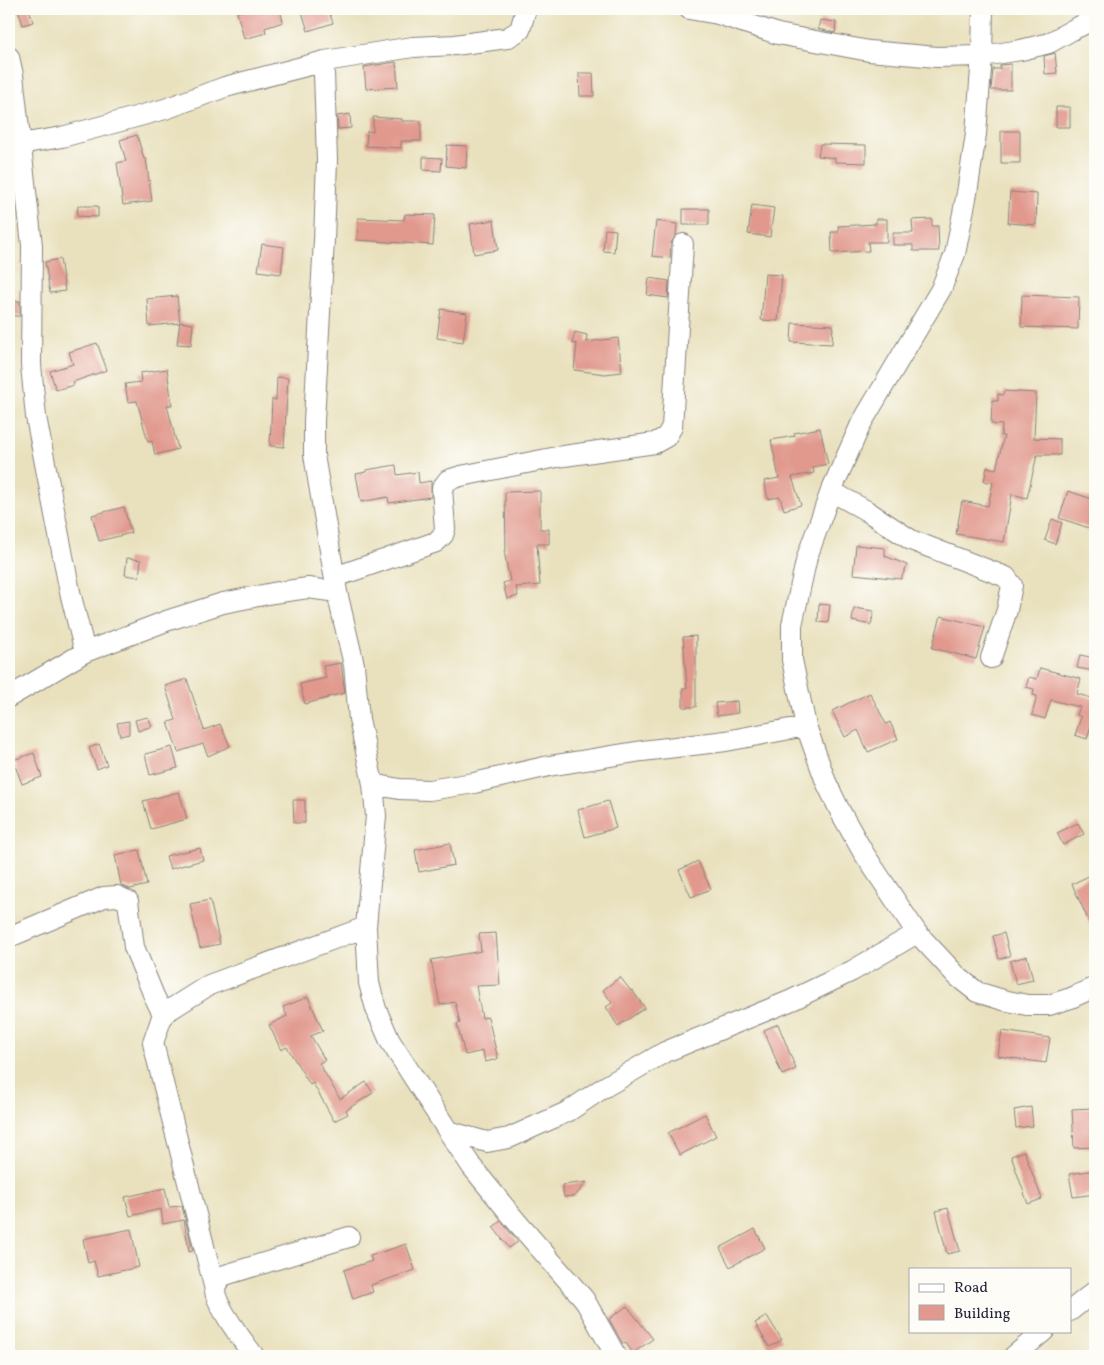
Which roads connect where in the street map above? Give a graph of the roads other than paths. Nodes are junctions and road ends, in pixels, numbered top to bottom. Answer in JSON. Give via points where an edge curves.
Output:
{"nodes":[{"id":1,"x":526,"y":9,"type":"edge"},
{"id":2,"x":689,"y":9,"type":"edge"},
{"id":3,"x":983,"y":9,"type":"edge"},
{"id":4,"x":1095,"y":19,"type":"edge"},
{"id":5,"x":9,"y":56,"type":"edge"},
{"id":6,"x":982,"y":56,"type":"junction"},
{"id":7,"x":325,"y":61,"type":"junction"},
{"id":8,"x":20,"y":144,"type":"junction"},
{"id":9,"x":683,"y":244,"type":"dead end"},
{"id":10,"x":831,"y":491,"type":"junction"},
{"id":11,"x":336,"y":584,"type":"junction"},
{"id":12,"x":85,"y":652,"type":"junction"},
{"id":13,"x":991,"y":658,"type":"dead end"},
{"id":14,"x":9,"y":698,"type":"edge"},
{"id":15,"x":806,"y":726,"type":"junction"},
{"id":16,"x":373,"y":784,"type":"junction"},
{"id":17,"x":366,"y":927,"type":"junction"},
{"id":18,"x":917,"y":933,"type":"junction"},
{"id":19,"x":9,"y":937,"type":"edge"},
{"id":20,"x":1095,"y":987,"type":"edge"},
{"id":21,"x":164,"y":1014,"type":"junction"},
{"id":22,"x":448,"y":1131,"type":"junction"},
{"id":23,"x":348,"y":1237,"type":"dead end"},
{"id":24,"x":215,"y":1290,"type":"junction"},
{"id":25,"x":1095,"y":1291,"type":"edge"},
{"id":26,"x":1072,"y":1309,"type":"edge"},
{"id":27,"x":1043,"y":1332,"type":"edge"},
{"id":28,"x":254,"y":1356,"type":"edge"},
{"id":29,"x":616,"y":1356,"type":"edge"},
{"id":30,"x":1014,"y":1356,"type":"edge"}],
"edges":[{"from":1,"to":7,"type":"street","via":[[520,30],[507,38],[413,47]]},
{"from":2,"to":6,"type":"street","via":[[718,14],[778,34],[869,51],[937,57]]},
{"from":3,"to":6,"type":"street"},
{"from":4,"to":6,"type":"street","via":[[1049,43]]},
{"from":5,"to":8,"type":"street"},
{"from":6,"to":10,"type":"street","via":[[976,134],[955,254],[941,289],[861,424]]},
{"from":7,"to":8,"type":"street","via":[[225,86],[165,109],[108,125]]},
{"from":7,"to":11,"type":"street","via":[[327,160],[314,455]]},
{"from":8,"to":12,"type":"street","via":[[32,245],[31,365],[36,417]]},
{"from":9,"to":11,"type":"street","via":[[672,427],[666,437],[655,443],[448,480],[442,488],[445,529],[436,542]]},
{"from":10,"to":13,"type":"street","via":[[911,540],[1006,577],[1012,585],[1011,596]]},
{"from":10,"to":15,"type":"street","via":[[807,557],[792,625],[792,660]]},
{"from":11,"to":12,"type":"street","via":[[273,592],[223,603]]},
{"from":11,"to":16,"type":"street","via":[[354,665],[359,719]]},
{"from":12,"to":14,"type":"street"},
{"from":15,"to":16,"type":"street","via":[[726,741],[549,766],[430,790]]},
{"from":15,"to":18,"type":"street","via":[[841,813]]},
{"from":16,"to":17,"type":"street","via":[[376,816]]},
{"from":17,"to":21,"type":"street","via":[[209,985]]},
{"from":17,"to":22,"type":"street","via":[[369,983],[376,1009],[390,1041]]},
{"from":18,"to":20,"type":"street","via":[[958,977],[978,992],[1003,1000],[1049,1005]]},
{"from":18,"to":22,"type":"street","via":[[852,971],[792,1000],[665,1052],[569,1111],[538,1126],[509,1138],[478,1140]]},
{"from":19,"to":21,"type":"street","via":[[104,897],[117,896],[128,901],[134,947]]},
{"from":21,"to":24,"type":"street","via":[[153,1043]]},
{"from":22,"to":29,"type":"street","via":[[472,1167],[584,1300]]},
{"from":23,"to":24,"type":"street","via":[[224,1275],[218,1280]]},
{"from":24,"to":28,"type":"street","via":[[235,1331]]},
{"from":25,"to":26,"type":"street"},
{"from":27,"to":30,"type":"street"}]}
